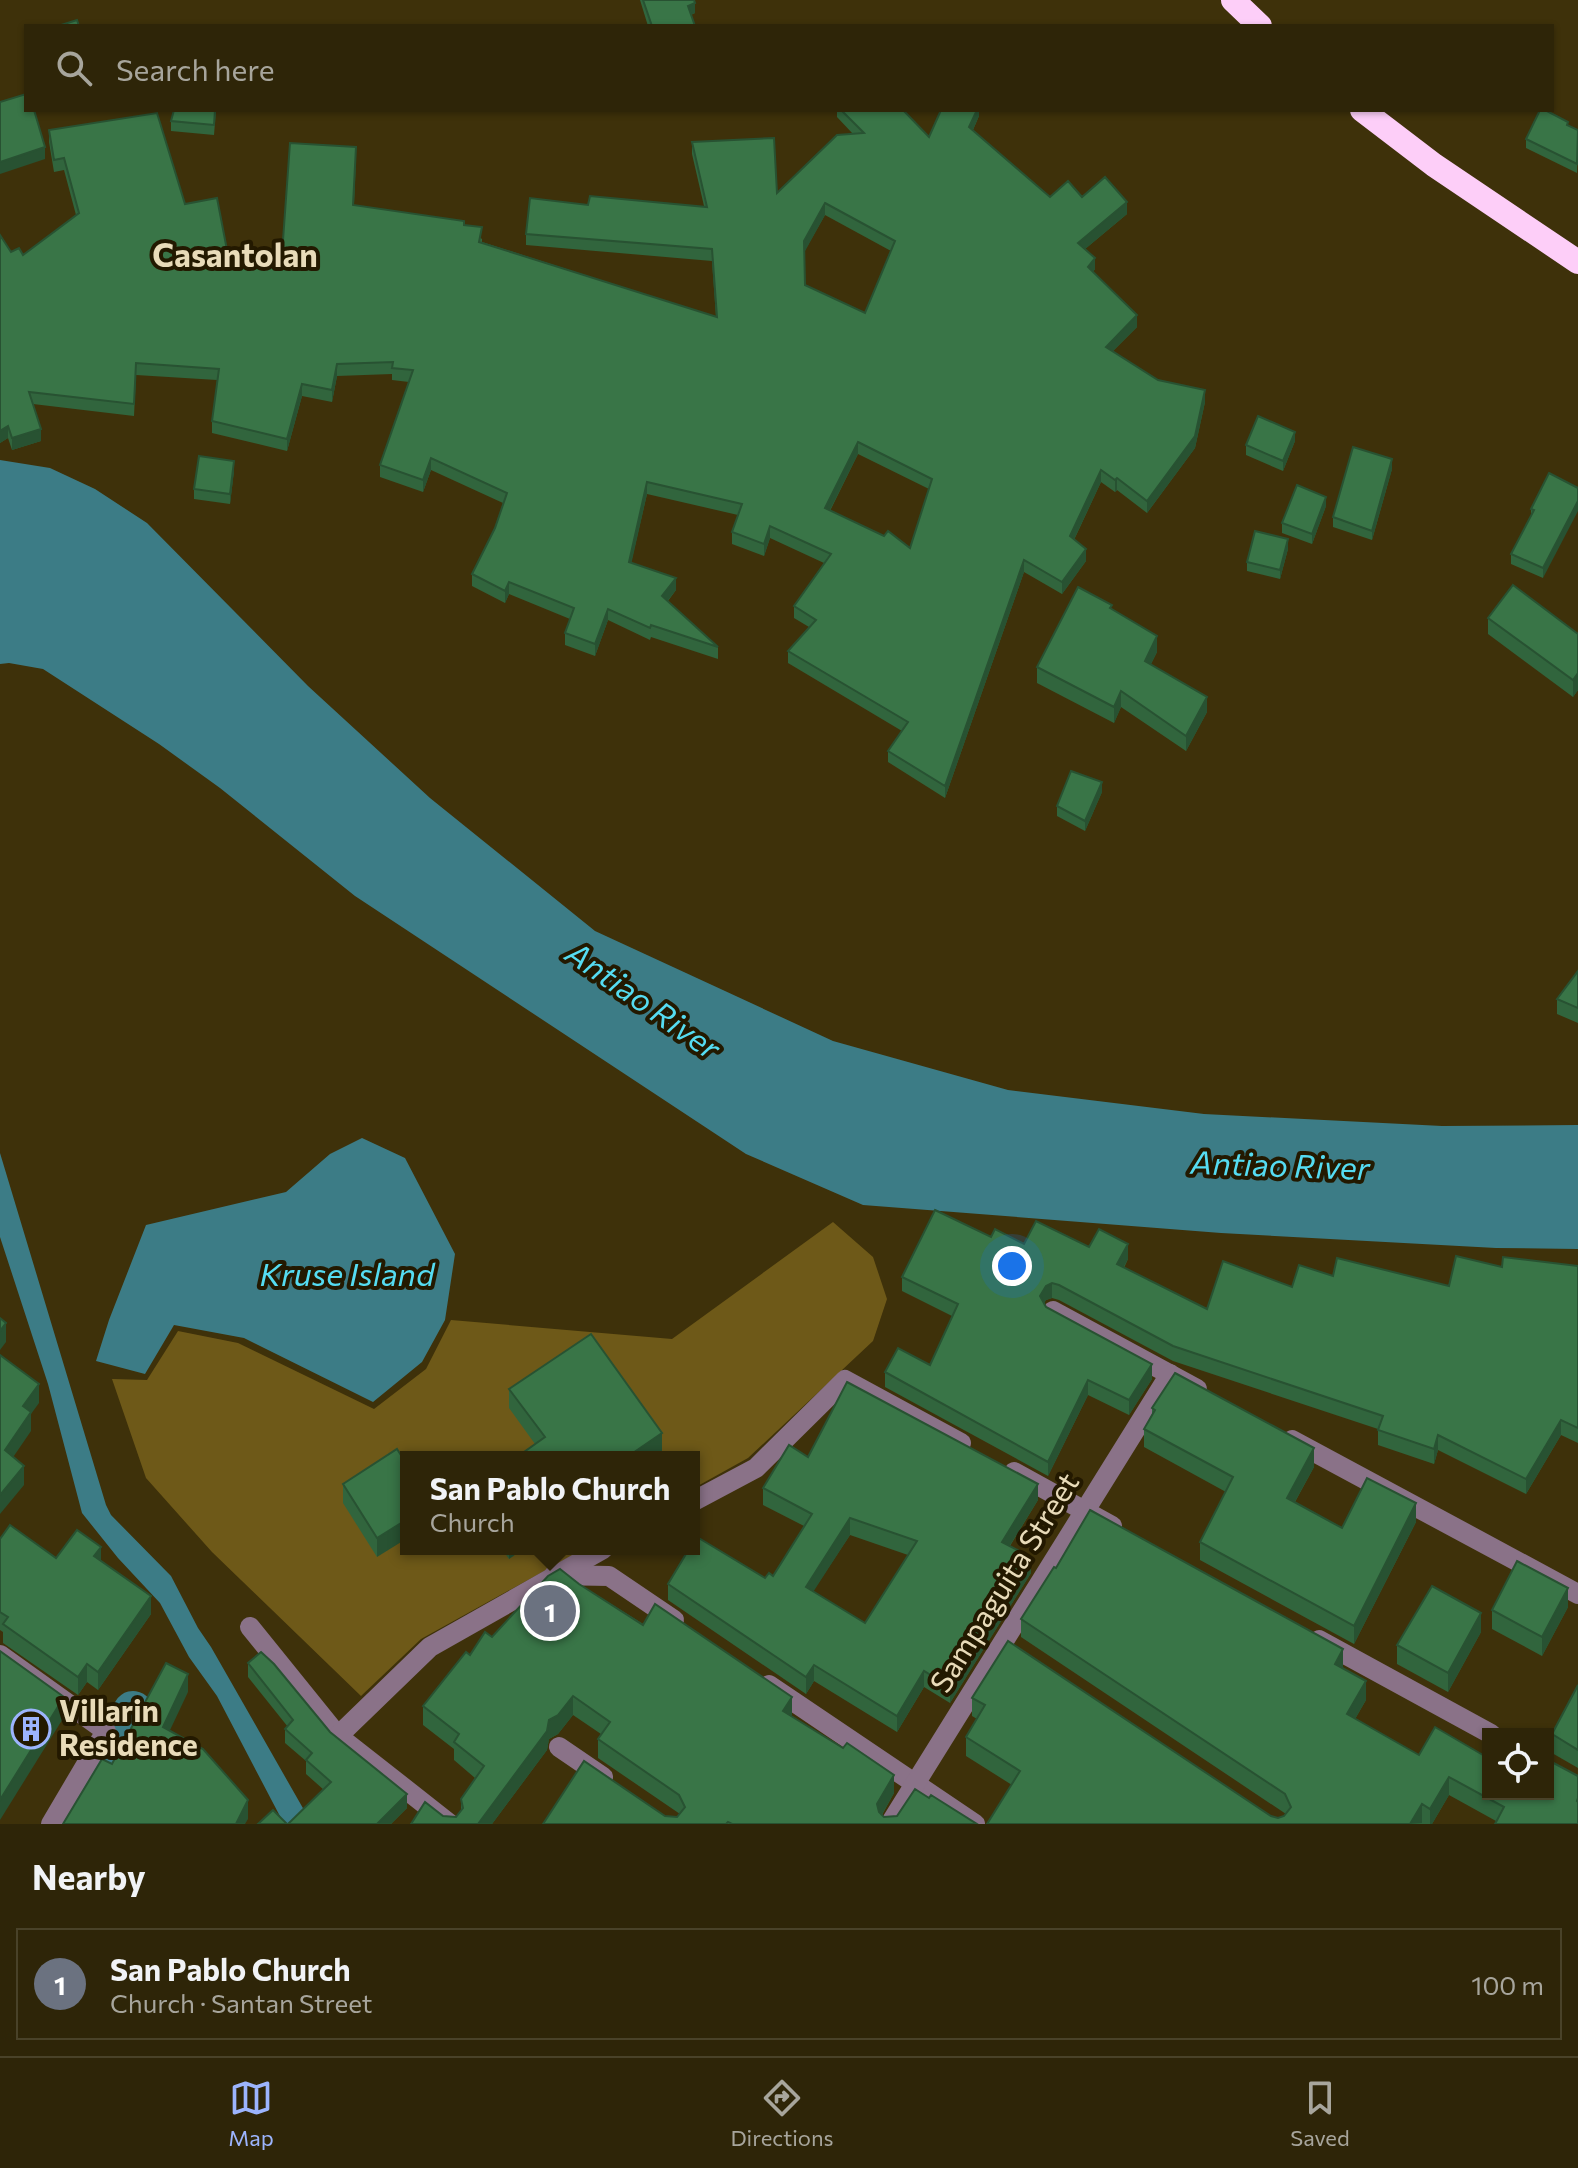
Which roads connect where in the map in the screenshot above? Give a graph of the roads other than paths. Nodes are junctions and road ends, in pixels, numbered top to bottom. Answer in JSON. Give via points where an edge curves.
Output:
{"nodes":[{"id":1,"x":1233,"y":0,"type":"edge"},
{"id":2,"x":1258,"y":24,"type":"edge"},
{"id":3,"x":1365,"y":112,"type":"edge"},
{"id":4,"x":1578,"y":262,"type":"edge"},
{"id":5,"x":1053,"y":1311,"type":"edge"},
{"id":6,"x":1170,"y":1374,"type":"junction"},
{"id":7,"x":1212,"y":1397,"type":"edge"},
{"id":8,"x":1269,"y":1427,"type":"edge"},
{"id":9,"x":700,"y":1498,"type":"edge"},
{"id":10,"x":1085,"y":1512,"type":"junction"},
{"id":11,"x":1127,"y":1535,"type":"edge"},
{"id":12,"x":592,"y":1555,"type":"edge"},
{"id":13,"x":554,"y":1575,"type":"junction"},
{"id":14,"x":1578,"y":1594,"type":"edge"},
{"id":15,"x":250,"y":1627,"type":"dead end"},
{"id":16,"x":1295,"y":1627,"type":"edge"},
{"id":17,"x":685,"y":1628,"type":"edge"},
{"id":18,"x":0,"y":1655,"type":"edge"},
{"id":19,"x":749,"y":1671,"type":"edge"},
{"id":20,"x":1482,"y":1729,"type":"edge"},
{"id":21,"x":338,"y":1736,"type":"junction"},
{"id":22,"x":559,"y":1747,"type":"dead end"},
{"id":23,"x":914,"y":1784,"type":"junction"},
{"id":24,"x":622,"y":1790,"type":"edge"},
{"id":25,"x":51,"y":1824,"type":"edge"},
{"id":26,"x":450,"y":1824,"type":"edge"},
{"id":27,"x":890,"y":1824,"type":"edge"},
{"id":28,"x":975,"y":1824,"type":"edge"}],
"edges":[{"from":1,"to":2,"type":"highway"},
{"from":3,"to":4,"type":"highway"},
{"from":5,"to":6,"type":"street"},
{"from":6,"to":7,"type":"street"},
{"from":6,"to":10,"type":"street","name":"Sampaguita Street"},
{"from":8,"to":14,"type":"street"},
{"from":9,"to":10,"type":"street","via":[[756,1468],[845,1380]]},
{"from":10,"to":11,"type":"street"},
{"from":10,"to":23,"type":"street","name":"Sampaguita Street","via":[[1011,1646]]},
{"from":12,"to":13,"type":"street"},
{"from":13,"to":17,"type":"street","via":[[609,1576]]},
{"from":13,"to":21,"type":"street","via":[[430,1647]]},
{"from":15,"to":21,"type":"street"},
{"from":16,"to":20,"type":"street"},
{"from":18,"to":25,"type":"street","via":[[106,1731]]},
{"from":19,"to":23,"type":"street"},
{"from":21,"to":26,"type":"street"},
{"from":22,"to":24,"type":"street"},
{"from":23,"to":27,"type":"street","name":"Sampaguita Street"},
{"from":23,"to":28,"type":"street"}]}
